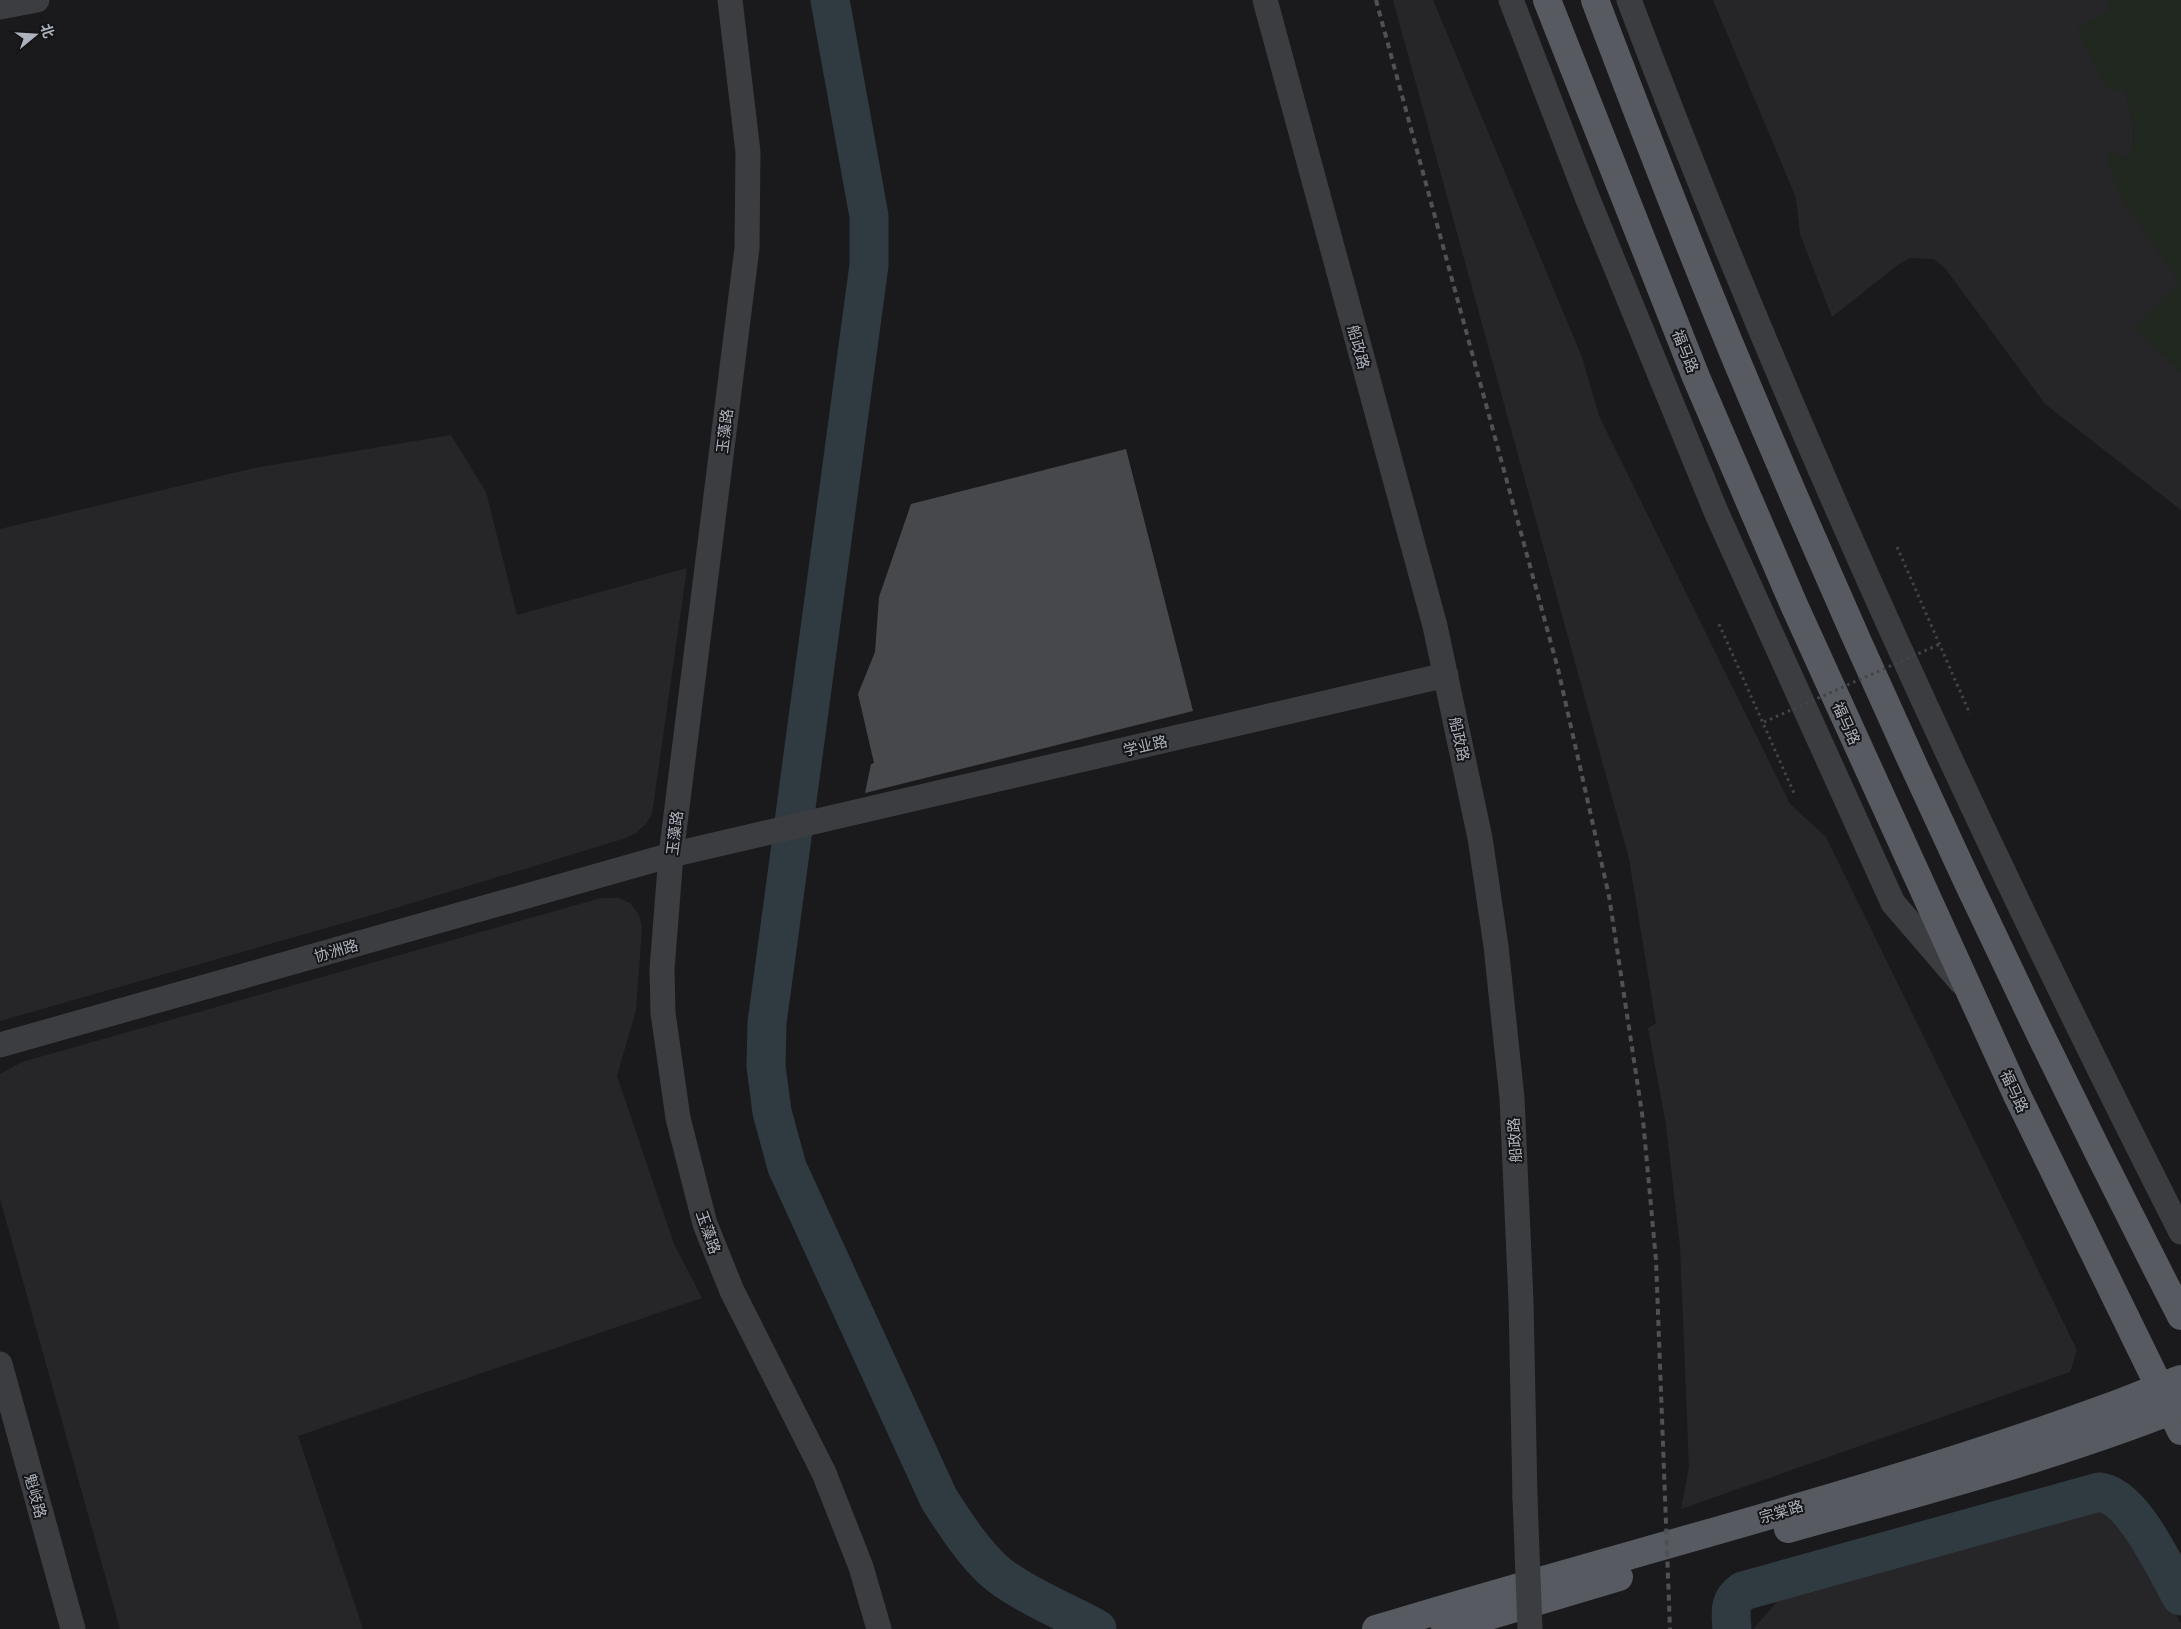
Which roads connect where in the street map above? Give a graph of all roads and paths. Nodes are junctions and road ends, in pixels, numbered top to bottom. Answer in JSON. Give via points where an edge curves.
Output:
{"nodes":[{"id":1,"x":36,"y":0,"type":"edge"},
{"id":2,"x":730,"y":0,"type":"edge"},
{"id":3,"x":1265,"y":0,"type":"edge"},
{"id":4,"x":1511,"y":0,"type":"edge"},
{"id":5,"x":1547,"y":0,"type":"edge"},
{"id":6,"x":1595,"y":0,"type":"edge"},
{"id":7,"x":1629,"y":0,"type":"edge"},
{"id":8,"x":0,"y":7,"type":"edge"},
{"id":9,"x":1897,"y":548,"type":"dead end"},
{"id":10,"x":1719,"y":624,"type":"dead end"},
{"id":11,"x":1940,"y":644,"type":"junction"},
{"id":12,"x":1446,"y":675,"type":"junction"},
{"id":13,"x":1970,"y":714,"type":"dead end"},
{"id":14,"x":1764,"y":722,"type":"junction"},
{"id":15,"x":1794,"y":793,"type":"dead end"},
{"id":16,"x":733,"y":840,"type":"joint"},
{"id":17,"x":672,"y":855,"type":"junction"},
{"id":18,"x":1970,"y":993,"type":"junction"},
{"id":19,"x":0,"y":1045,"type":"edge"},
{"id":20,"x":2181,"y":1232,"type":"edge"},
{"id":21,"x":2181,"y":1316,"type":"edge"},
{"id":22,"x":0,"y":1364,"type":"edge"},
{"id":23,"x":2170,"y":1383,"type":"edge"},
{"id":24,"x":2178,"y":1416,"type":"edge"},
{"id":25,"x":73,"y":1629,"type":"edge"},
{"id":26,"x":879,"y":1629,"type":"edge"},
{"id":27,"x":1376,"y":1629,"type":"edge"},
{"id":28,"x":1445,"y":1629,"type":"edge"},
{"id":29,"x":1530,"y":1629,"type":"edge"}],
"edges":[{"from":1,"to":8,"type":"street"},
{"from":2,"to":17,"type":"street","name":"玉藻路","via":[[747,145],[747,248]]},
{"from":3,"to":12,"type":"street","name":"船政路"},
{"from":4,"to":18,"type":"street","via":[[1587,197],[1717,514],[1893,903]]},
{"from":5,"to":18,"type":"main road","name":"福马路","via":[[1696,377],[1798,614]]},
{"from":6,"to":21,"type":"main road","via":[[1738,364],[1854,635],[2023,997]]},
{"from":7,"to":20,"type":"street","via":[[1731,259],[1946,749],[2098,1068]]},
{"from":9,"to":11,"type":"path"},
{"from":10,"to":14,"type":"path"},
{"from":11,"to":13,"type":"path"},
{"from":11,"to":14,"type":"path","bridge":true},
{"from":12,"to":16,"type":"street","name":"学业路"},
{"from":12,"to":29,"type":"street","name":"船政路","bridge":true,"via":[[1480,838],[1509,1063],[1521,1301]]},
{"from":14,"to":15,"type":"path"},
{"from":16,"to":17,"type":"street","name":"协洲路"},
{"from":17,"to":19,"type":"street","name":"协洲路"},
{"from":17,"to":26,"type":"street","name":"玉藻路","via":[[662,960],[663,1013],[675,1100],[698,1200],[732,1291],[831,1488],[861,1567]]},
{"from":18,"to":23,"type":"main road","name":"福马路","via":[[2016,1093]]},
{"from":22,"to":25,"type":"street","name":"魁岐路"},
{"from":23,"to":24,"type":"main road","name":"福马路"},
{"from":23,"to":27,"type":"main road","name":"宗棠路","via":[[2097,1411],[1785,1511]]},
{"from":24,"to":28,"type":"main road","name":"宗棠路"}]}
